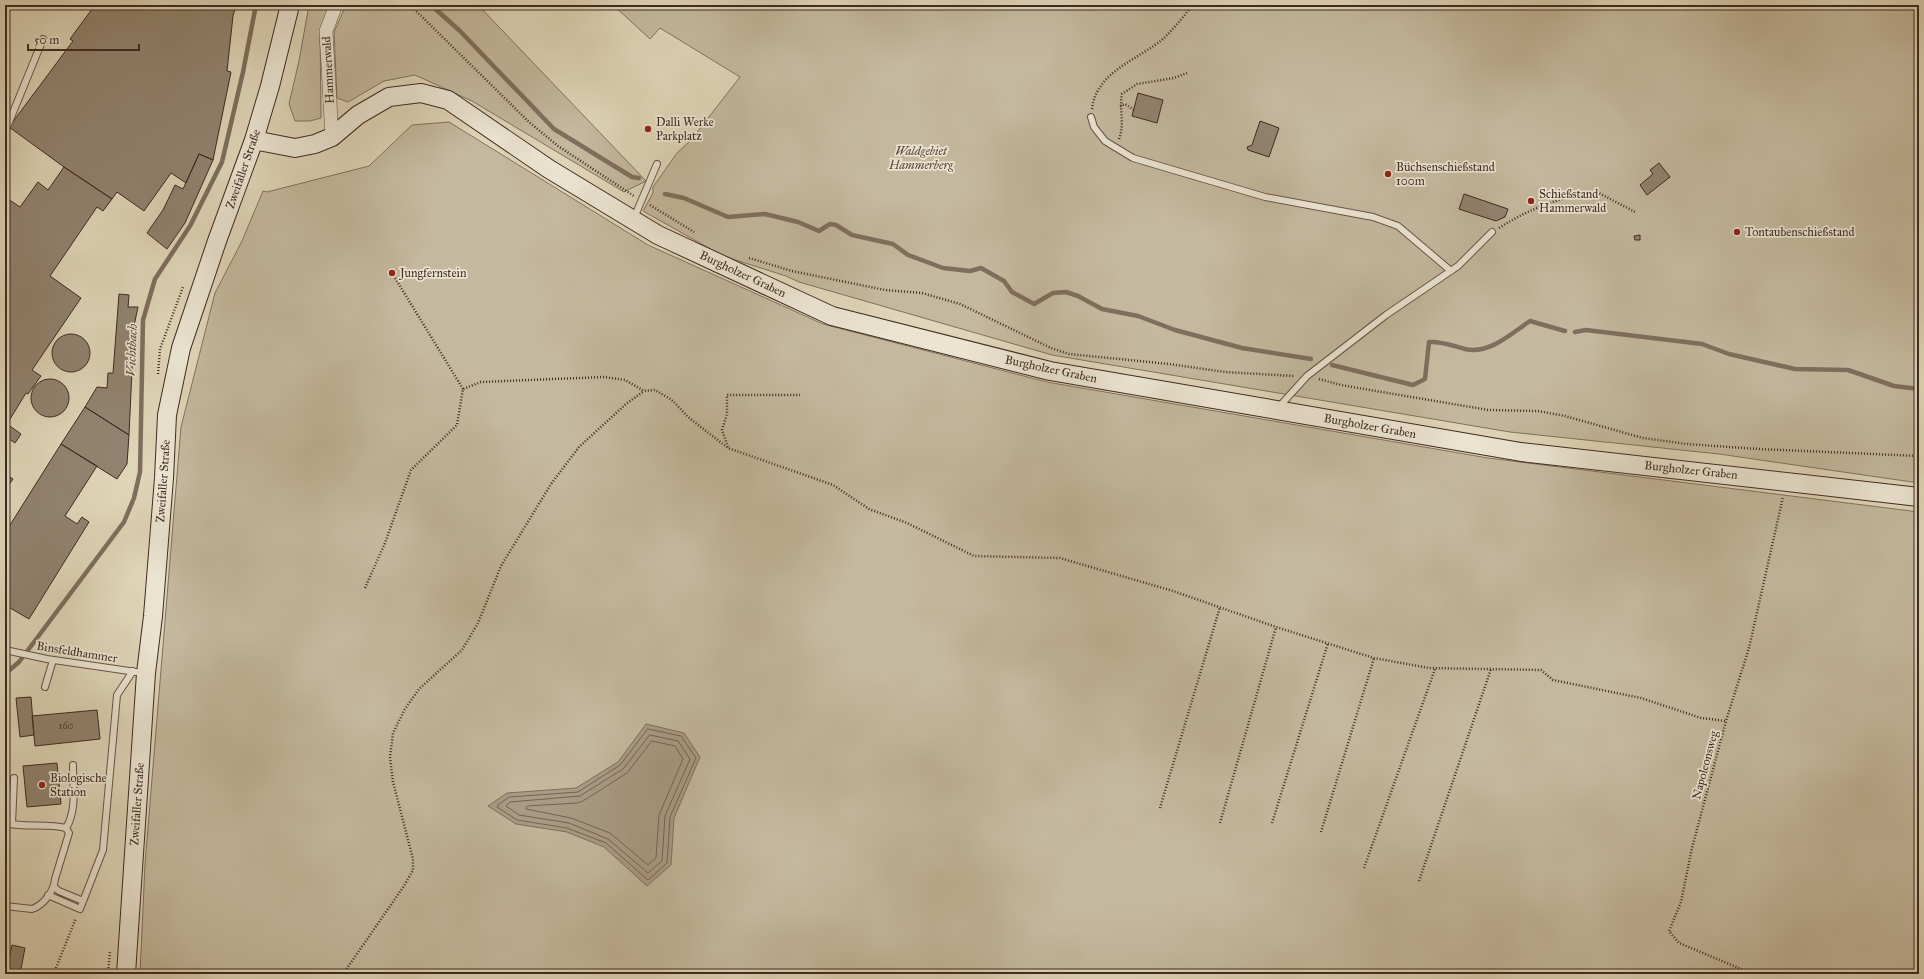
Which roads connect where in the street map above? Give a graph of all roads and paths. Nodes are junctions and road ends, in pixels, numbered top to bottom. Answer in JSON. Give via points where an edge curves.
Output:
{"nodes":[{"id":1,"x":290,"y":5,"type":"edge"},
{"id":2,"x":336,"y":5,"type":"edge"},
{"id":3,"x":410,"y":5,"type":"edge"},
{"id":4,"x":1192,"y":5,"type":"edge"},
{"id":5,"x":43,"y":39,"type":"dead end"},
{"id":6,"x":1187,"y":73,"type":"dead end"},
{"id":7,"x":1120,"y":106,"type":"junction"},
{"id":8,"x":1134,"y":110,"type":"dead end"},
{"id":9,"x":1091,"y":117,"type":"joint"},
{"id":10,"x":5,"y":132,"type":"edge"},
{"id":11,"x":332,"y":137,"type":"junction"},
{"id":12,"x":254,"y":140,"type":"junction"},
{"id":13,"x":1115,"y":147,"type":"junction"},
{"id":14,"x":657,"y":164,"type":"dead end"},
{"id":15,"x":642,"y":200,"type":"junction"},
{"id":16,"x":1635,"y":212,"type":"dead end"},
{"id":17,"x":633,"y":220,"type":"junction"},
{"id":18,"x":1492,"y":232,"type":"joint"},
{"id":19,"x":699,"y":235,"type":"dead end"},
{"id":20,"x":742,"y":256,"type":"dead end"},
{"id":21,"x":1451,"y":271,"type":"junction"},
{"id":22,"x":392,"y":273,"type":"dead end"},
{"id":23,"x":1307,"y":376,"type":"junction"},
{"id":24,"x":463,"y":389,"type":"junction"},
{"id":25,"x":644,"y":390,"type":"junction"},
{"id":26,"x":800,"y":395,"type":"dead end"},
{"id":27,"x":1276,"y":410,"type":"junction"},
{"id":28,"x":728,"y":448,"type":"junction"},
{"id":29,"x":1919,"y":456,"type":"edge"},
{"id":30,"x":1919,"y":497,"type":"edge"},
{"id":31,"x":1781,"y":510,"type":"dead end"},
{"id":32,"x":365,"y":588,"type":"dead end"},
{"id":33,"x":1220,"y":607,"type":"junction"},
{"id":34,"x":1276,"y":627,"type":"junction"},
{"id":35,"x":1328,"y":643,"type":"junction"},
{"id":36,"x":5,"y":650,"type":"edge"},
{"id":37,"x":1374,"y":658,"type":"junction"},
{"id":38,"x":50,"y":660,"type":"junction"},
{"id":39,"x":1435,"y":668,"type":"junction"},
{"id":40,"x":1491,"y":669,"type":"junction"},
{"id":41,"x":139,"y":672,"type":"junction"},
{"id":42,"x":45,"y":687,"type":"dead end"},
{"id":43,"x":1726,"y":721,"type":"junction"},
{"id":44,"x":73,"y":766,"type":"dead end"},
{"id":45,"x":14,"y":778,"type":"dead end"},
{"id":46,"x":1160,"y":808,"type":"dead end"},
{"id":47,"x":5,"y":823,"type":"edge"},
{"id":48,"x":1220,"y":823,"type":"dead end"},
{"id":49,"x":1272,"y":823,"type":"dead end"},
{"id":50,"x":12,"y":824,"type":"junction"},
{"id":51,"x":66,"y":828,"type":"junction"},
{"id":52,"x":1321,"y":832,"type":"dead end"},
{"id":53,"x":1364,"y":868,"type":"dead end"},
{"id":54,"x":1419,"y":881,"type":"dead end"},
{"id":55,"x":54,"y":887,"type":"junction"},
{"id":56,"x":48,"y":895,"type":"junction"},
{"id":57,"x":83,"y":901,"type":"junction"},
{"id":58,"x":5,"y":906,"type":"edge"},
{"id":59,"x":80,"y":909,"type":"junction"},
{"id":60,"x":57,"y":974,"type":"edge"},
{"id":61,"x":126,"y":974,"type":"edge"},
{"id":62,"x":343,"y":974,"type":"edge"},
{"id":63,"x":1753,"y":974,"type":"edge"}],
"edges":[{"from":1,"to":12,"type":"main road","name":"Zweifaller Straße"},
{"from":2,"to":11,"type":"street","name":"Hammerwald","via":[[326,31]]},
{"from":3,"to":15,"type":"path","via":[[528,122],[558,146]]},
{"from":4,"to":9,"type":"path","via":[[1163,38],[1108,78],[1093,104]]},
{"from":5,"to":10,"type":"lane"},
{"from":6,"to":7,"type":"path","via":[[1174,78],[1137,84],[1122,94]]},
{"from":7,"to":8,"type":"path","via":[[1125,104]]},
{"from":7,"to":13,"type":"path","via":[[1121,133]]},
{"from":9,"to":13,"type":"lane","via":[[1094,127],[1105,141]]},
{"from":11,"to":12,"type":"main road","name":"Burgholzer Graben","via":[[295,148]]},
{"from":11,"to":17,"type":"main road","name":"Burgholzer Graben","via":[[358,115],[389,97],[421,92],[448,100],[549,169]]},
{"from":12,"to":41,"type":"main road","name":"Zweifaller Straße","via":[[181,348],[167,415],[153,616]]},
{"from":13,"to":21,"type":"lane","via":[[1133,158],[1265,197],[1373,217],[1398,226]]},
{"from":14,"to":15,"type":"lane"},
{"from":15,"to":17,"type":"lane"},
{"from":15,"to":19,"type":"path"},
{"from":16,"to":18,"type":"path","via":[[1598,193],[1590,192],[1544,204]]},
{"from":17,"to":27,"type":"main road","name":"Burgholzer Graben","via":[[658,235],[832,316],[1050,371]]},
{"from":18,"to":21,"type":"lane"},
{"from":20,"to":23,"type":"path","via":[[792,272],[885,290],[922,293],[960,304],[1051,348],[1069,354],[1225,372]]},
{"from":21,"to":23,"type":"lane","via":[[1386,315]]},
{"from":22,"to":24,"type":"path"},
{"from":23,"to":27,"type":"lane"},
{"from":23,"to":29,"type":"path","via":[[1340,385],[1488,410],[1538,411],[1643,438],[1687,444]]},
{"from":24,"to":25,"type":"path","via":[[481,382],[604,376],[625,380]]},
{"from":24,"to":32,"type":"path","via":[[457,425],[412,470]]},
{"from":25,"to":28,"type":"path","via":[[655,390],[672,400],[688,417]]},
{"from":25,"to":62,"type":"path","via":[[579,447],[551,484],[501,566],[478,623],[462,650],[420,689],[402,714],[393,733],[390,757],[393,782],[413,859],[413,870]]},
{"from":26,"to":28,"type":"path","via":[[727,395],[727,414],[722,430]]},
{"from":27,"to":30,"type":"main road","name":"Burgholzer Graben","via":[[1521,452]]},
{"from":28,"to":33,"type":"path","via":[[833,485],[869,509],[907,523],[974,556],[1060,558],[1173,590]]},
{"from":31,"to":43,"type":"path","name":"Napoleonsweg","via":[[1749,648]]},
{"from":33,"to":34,"type":"path"},
{"from":33,"to":46,"type":"path"},
{"from":34,"to":35,"type":"path"},
{"from":34,"to":48,"type":"path"},
{"from":35,"to":37,"type":"path"},
{"from":35,"to":49,"type":"path"},
{"from":36,"to":38,"type":"lane","name":"Binsfeldhammer"},
{"from":37,"to":39,"type":"path"},
{"from":37,"to":52,"type":"path"},
{"from":38,"to":41,"type":"lane","name":"Binsfeldhammer"},
{"from":38,"to":42,"type":"lane"},
{"from":39,"to":40,"type":"path"},
{"from":39,"to":53,"type":"path"},
{"from":40,"to":43,"type":"path","via":[[1541,670],[1553,680],[1641,698],[1701,718]]},
{"from":40,"to":54,"type":"path"},
{"from":41,"to":57,"type":"lane","via":[[117,695],[103,850]]},
{"from":41,"to":61,"type":"main road","name":"Zweifaller Straße"},
{"from":43,"to":63,"type":"path","name":"Napoleonsweg","via":[[1692,848],[1681,902],[1669,930],[1679,943]]},
{"from":44,"to":51,"type":"lane","via":[[71,821]]},
{"from":45,"to":50,"type":"lane"},
{"from":47,"to":50,"type":"lane"},
{"from":50,"to":51,"type":"lane"},
{"from":51,"to":55,"type":"lane","via":[[69,833]]},
{"from":55,"to":56,"type":"lane"},
{"from":55,"to":57,"type":"lane"},
{"from":56,"to":58,"type":"lane","via":[[32,909]]},
{"from":56,"to":59,"type":"lane"},
{"from":57,"to":59,"type":"lane"},
{"from":59,"to":60,"type":"path","via":[[56,968]]}]}
